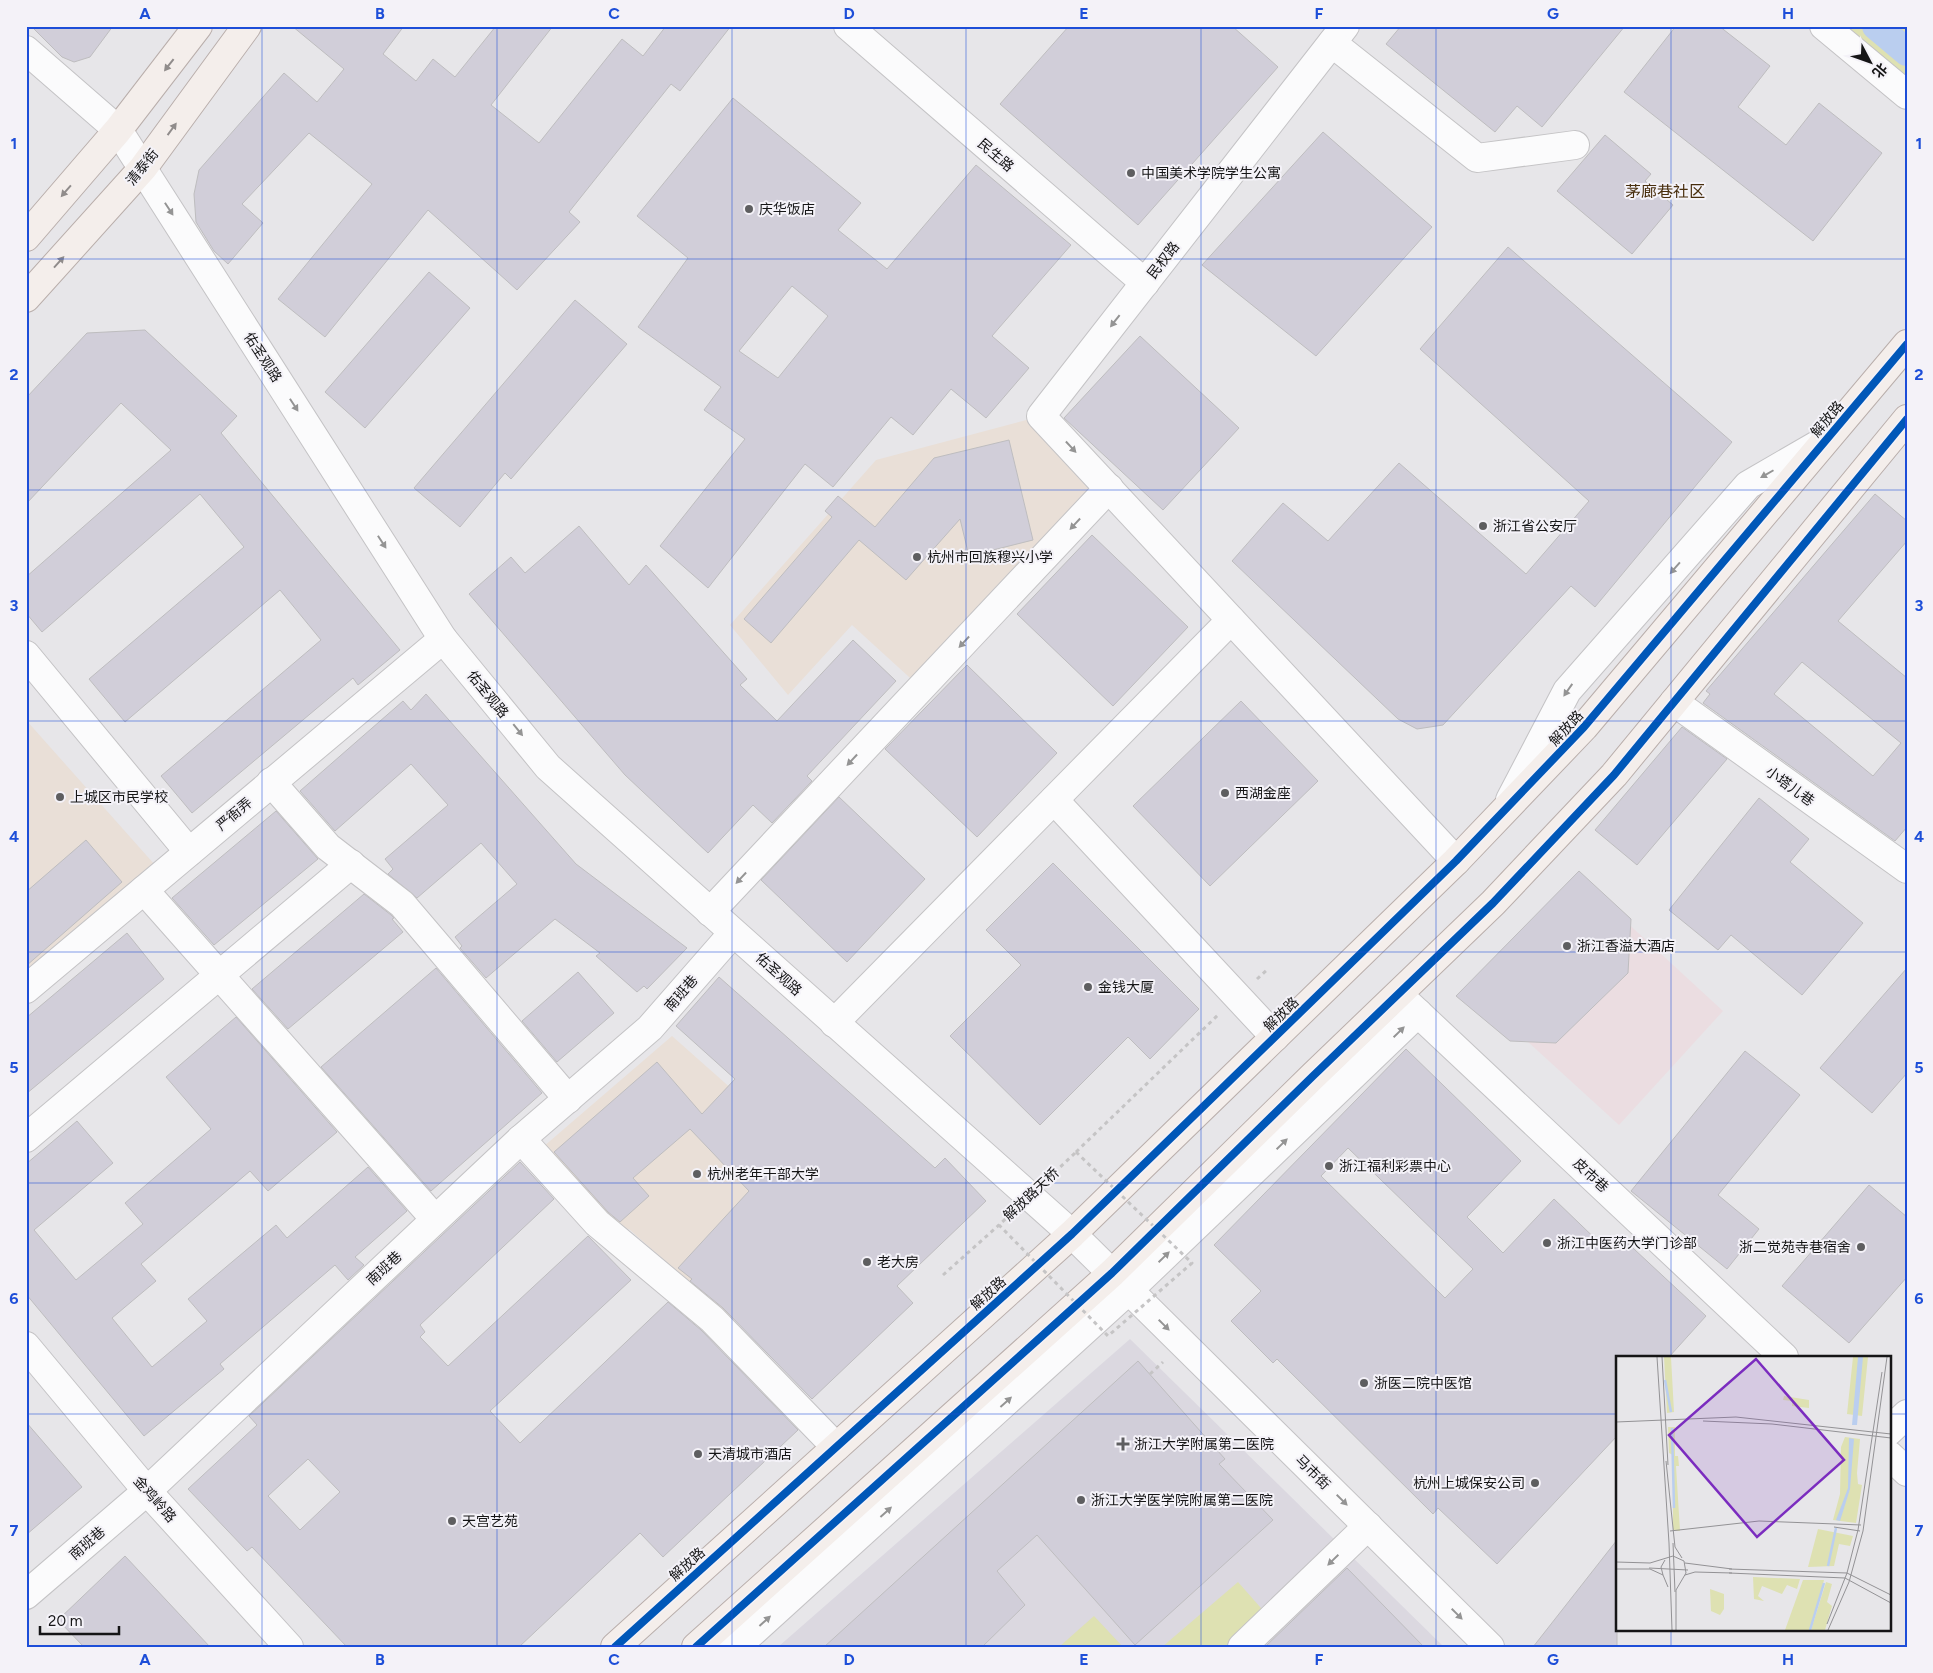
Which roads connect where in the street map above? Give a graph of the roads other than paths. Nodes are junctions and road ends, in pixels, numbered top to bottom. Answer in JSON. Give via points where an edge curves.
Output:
{"nodes":[{"id":1,"x":198,"y":26,"type":"edge"},
{"id":2,"x":247,"y":26,"type":"edge"},
{"id":3,"x":848,"y":26,"type":"edge"},
{"id":4,"x":1824,"y":26,"type":"edge"},
{"id":5,"x":1338,"y":35,"type":"edge"},
{"id":6,"x":26,"y":50,"type":"edge"},
{"id":7,"x":1907,"y":95,"type":"edge"},
{"id":8,"x":118,"y":130,"type":"junction"},
{"id":9,"x":1575,"y":145,"type":"dead end"},
{"id":10,"x":143,"y":168,"type":"junction"},
{"id":11,"x":26,"y":237,"type":"edge"},
{"id":12,"x":1144,"y":283,"type":"junction"},
{"id":13,"x":26,"y":298,"type":"edge"},
{"id":14,"x":1907,"y":344,"type":"edge"},
{"id":15,"x":1907,"y":420,"type":"edge"},
{"id":16,"x":1824,"y":441,"type":"junction"},
{"id":17,"x":1109,"y":488,"type":"junction"},
{"id":18,"x":1231,"y":620,"type":"junction"},
{"id":19,"x":443,"y":638,"type":"junction"},
{"id":20,"x":26,"y":655,"type":"edge"},
{"id":21,"x":1674,"y":702,"type":"junction"},
{"id":22,"x":271,"y":782,"type":"junction"},
{"id":23,"x":1054,"y":800,"type":"junction"},
{"id":24,"x":1506,"y":808,"type":"junction"},
{"id":25,"x":189,"y":852,"type":"junction"},
{"id":26,"x":1456,"y":861,"type":"junction"},
{"id":27,"x":350,"y":864,"type":"junction"},
{"id":28,"x":1907,"y":869,"type":"edge"},
{"id":29,"x":144,"y":890,"type":"junction"},
{"id":30,"x":710,"y":912,"type":"junction"},
{"id":31,"x":734,"y":933,"type":"junction"},
{"id":32,"x":219,"y":975,"type":"junction"},
{"id":33,"x":26,"y":989,"type":"edge"},
{"id":34,"x":1398,"y":994,"type":"junction"},
{"id":35,"x":1418,"y":1013,"type":"junction"},
{"id":36,"x":834,"y":1023,"type":"junction"},
{"id":37,"x":1275,"y":1037,"type":"junction"},
{"id":38,"x":568,"y":1098,"type":"junction"},
{"id":39,"x":26,"y":1138,"type":"edge"},
{"id":40,"x":521,"y":1139,"type":"junction"},
{"id":41,"x":435,"y":1219,"type":"junction"},
{"id":42,"x":1072,"y":1234,"type":"junction"},
{"id":43,"x":1121,"y":1282,"type":"junction"},
{"id":44,"x":26,"y":1346,"type":"edge"},
{"id":45,"x":1783,"y":1356,"type":"edge"},
{"id":46,"x":1907,"y":1414,"type":"edge"},
{"id":47,"x":1890,"y":1431,"type":"edge"},
{"id":48,"x":836,"y":1447,"type":"junction"},
{"id":49,"x":1890,"y":1456,"type":"edge"},
{"id":50,"x":1907,"y":1472,"type":"edge"},
{"id":51,"x":147,"y":1491,"type":"junction"},
{"id":52,"x":1368,"y":1526,"type":"junction"},
{"id":53,"x":26,"y":1595,"type":"edge"},
{"id":54,"x":1480,"y":1643,"type":"edge"},
{"id":55,"x":289,"y":1647,"type":"edge"},
{"id":56,"x":614,"y":1647,"type":"edge"},
{"id":57,"x":696,"y":1647,"type":"edge"},
{"id":58,"x":725,"y":1647,"type":"edge"},
{"id":59,"x":1242,"y":1647,"type":"edge"}],
"edges":[{"from":1,"to":8,"type":"main road","one_way":true},
{"from":10,"to":2,"type":"main road","name":"清泰街","one_way":true},
{"from":3,"to":12,"type":"street","name":"民生路"},
{"from":4,"to":7,"type":"street"},
{"from":5,"to":9,"type":"street","via":[[1477,158]]},
{"from":5,"to":12,"type":"street","name":"民权路"},
{"from":6,"to":8,"type":"street","name":"佑圣观路"},
{"from":8,"to":10,"type":"street","name":"佑圣观路"},
{"from":8,"to":11,"type":"main road","one_way":true},
{"from":13,"to":10,"type":"main road","name":"清泰街","one_way":true},
{"from":10,"to":19,"type":"street","name":"佑圣观路","one_way":true},
{"from":12,"to":17,"type":"street","name":"民权路","one_way":true,"via":[[1042,416]]},
{"from":14,"to":16,"type":"main road","name":"解放路"},
{"from":15,"to":21,"type":"main road"},
{"from":16,"to":24,"type":"main road","name":"解放路","via":[[1584,727]]},
{"from":16,"to":24,"type":"street","one_way":true,"via":[[1748,484],[1567,691]]},
{"from":17,"to":18,"type":"street"},
{"from":17,"to":30,"type":"street","one_way":true},
{"from":18,"to":23,"type":"street"},
{"from":18,"to":26,"type":"street"},
{"from":19,"to":22,"type":"street","name":"严衙弄"},
{"from":19,"to":30,"type":"street","name":"佑圣观路","one_way":true,"via":[[548,767]]},
{"from":20,"to":25,"type":"street"},
{"from":21,"to":28,"type":"street","name":"小塔儿巷"},
{"from":21,"to":34,"type":"main road","via":[[1614,775],[1506,889]]},
{"from":22,"to":25,"type":"street","name":"严衙弄"},
{"from":22,"to":27,"type":"street","via":[[328,847]]},
{"from":23,"to":36,"type":"street"},
{"from":23,"to":37,"type":"street"},
{"from":24,"to":26,"type":"main road","name":"解放路"},
{"from":25,"to":29,"type":"street","name":"严衙弄"},
{"from":26,"to":37,"type":"main road","name":"解放路"},
{"from":27,"to":32,"type":"street"},
{"from":27,"to":38,"type":"street","via":[[402,904]]},
{"from":29,"to":32,"type":"street"},
{"from":29,"to":33,"type":"street","name":"严衙弄"},
{"from":30,"to":31,"type":"street","name":"佑圣观路"},
{"from":31,"to":36,"type":"street","name":"佑圣观路"},
{"from":31,"to":38,"type":"street","name":"南班巷","via":[[650,1028]]},
{"from":32,"to":39,"type":"street"},
{"from":32,"to":41,"type":"street"},
{"from":34,"to":35,"type":"street","name":"皮市巷"},
{"from":34,"to":43,"type":"main road"},
{"from":43,"to":35,"type":"street","one_way":true},
{"from":35,"to":45,"type":"street","name":"皮市巷"},
{"from":36,"to":42,"type":"street","name":"佑圣观路"},
{"from":37,"to":42,"type":"main road","name":"解放路"},
{"from":38,"to":40,"type":"street","name":"南班巷"},
{"from":40,"to":41,"type":"street","name":"南班巷"},
{"from":40,"to":48,"type":"street","via":[[597,1223],[712,1319]]},
{"from":41,"to":51,"type":"street","name":"南班巷"},
{"from":42,"to":43,"type":"street","name":"马市街"},
{"from":42,"to":48,"type":"main road","name":"解放路"},
{"from":43,"to":52,"type":"street","name":"马市街","one_way":true},
{"from":43,"to":57,"type":"main road"},
{"from":58,"to":43,"type":"street","one_way":true,"via":[[747,1637]]},
{"from":44,"to":51,"type":"street","name":"金鸡岭路"},
{"from":46,"to":47,"type":"street"},
{"from":48,"to":56,"type":"main road","name":"解放路"},
{"from":49,"to":50,"type":"street"},
{"from":51,"to":53,"type":"street","name":"南班巷"},
{"from":51,"to":55,"type":"street","name":"金鸡岭路"},
{"from":52,"to":54,"type":"street","name":"马市街","one_way":true},
{"from":52,"to":59,"type":"street","one_way":true}]}
